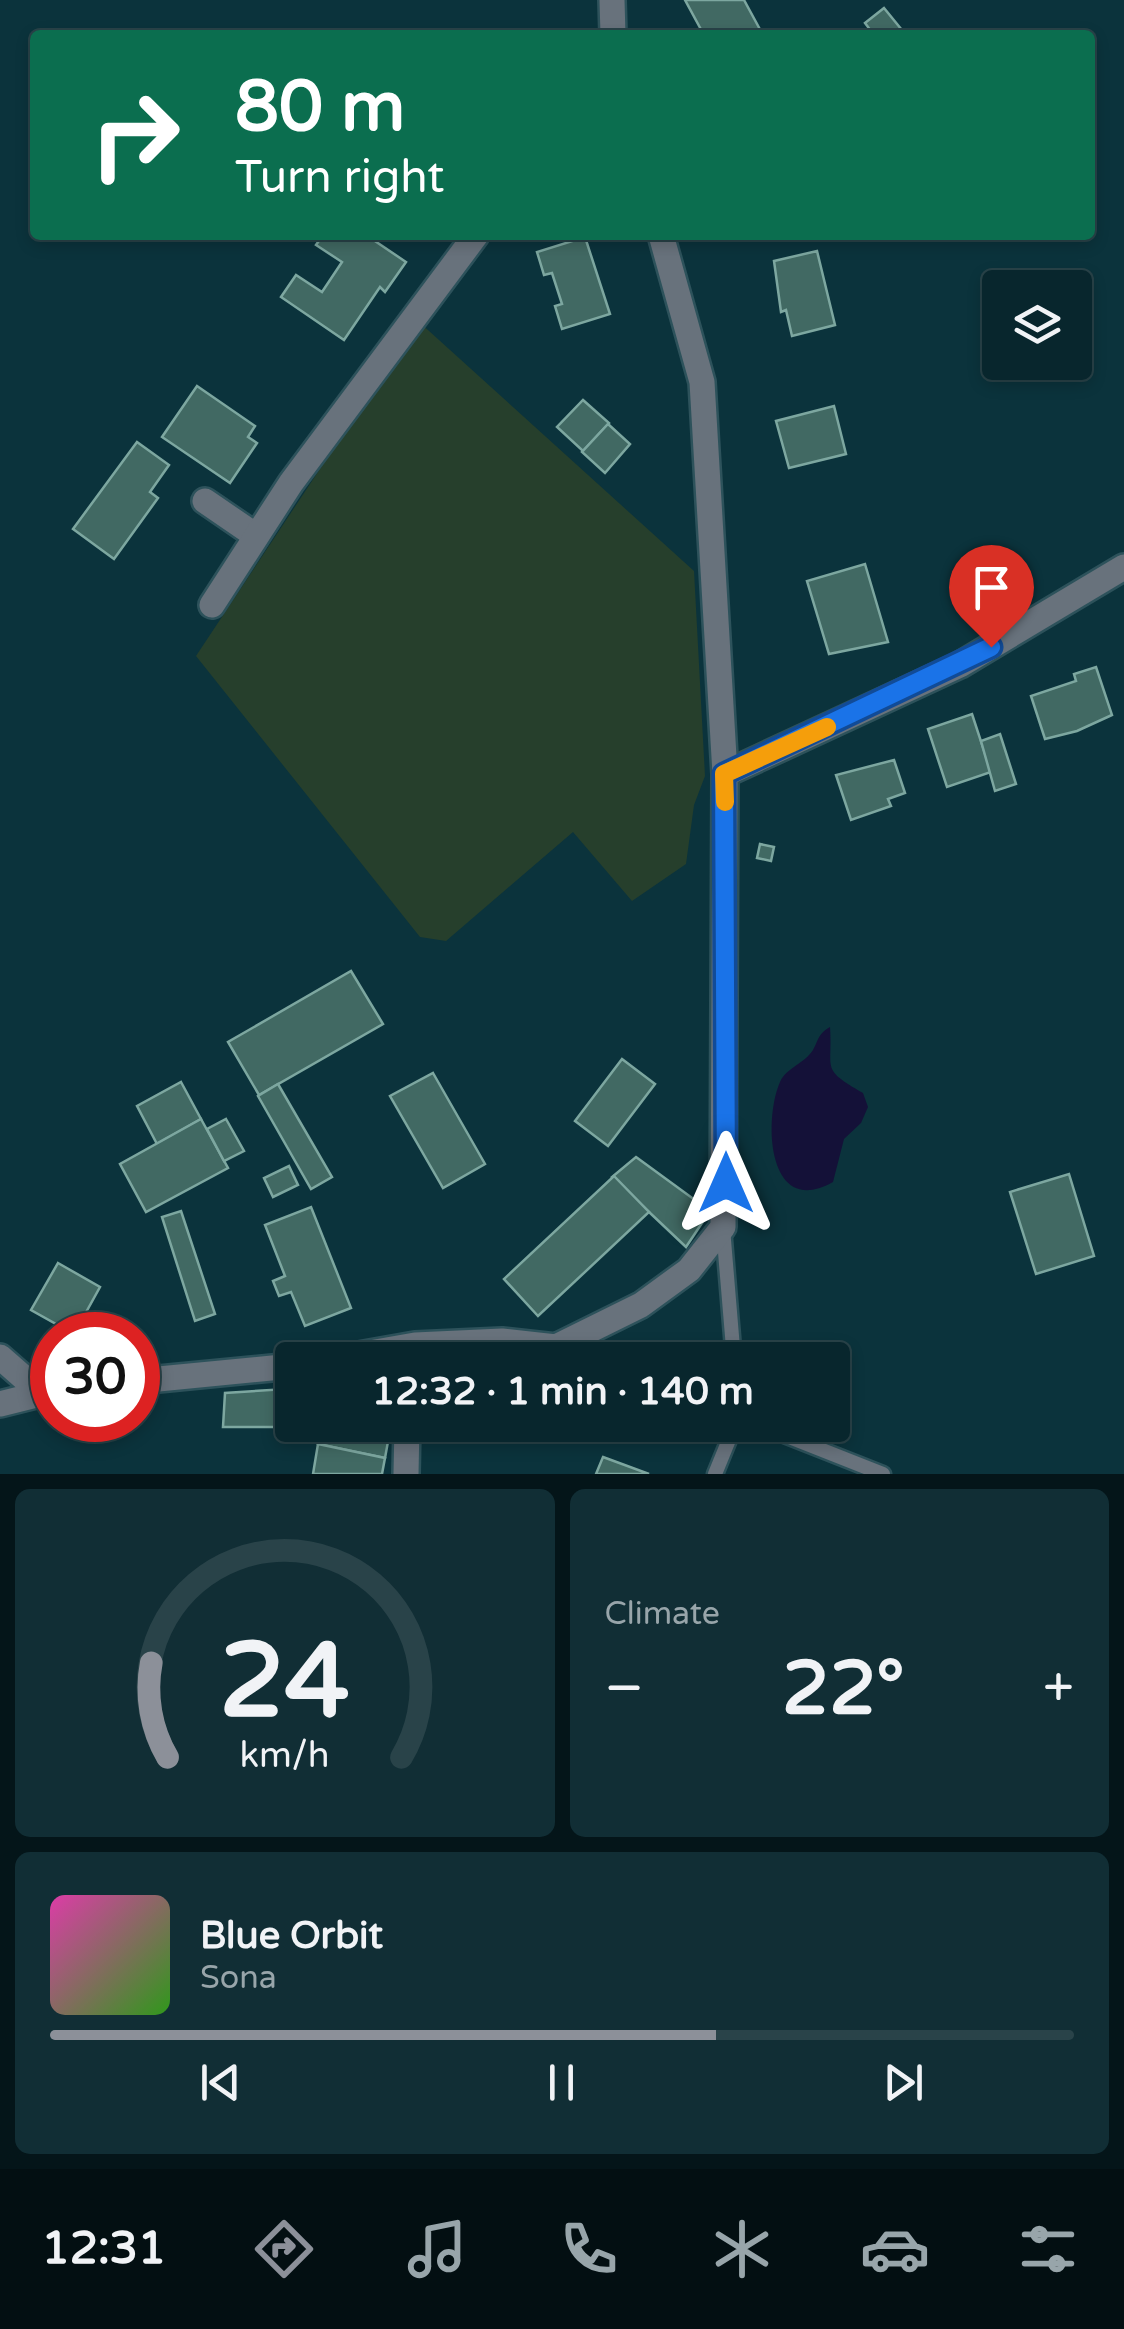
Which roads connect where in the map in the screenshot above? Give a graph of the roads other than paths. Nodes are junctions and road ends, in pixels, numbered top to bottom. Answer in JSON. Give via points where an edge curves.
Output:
{"nodes":[{"id":1,"x":612,"y":0,"type":"edge"},
{"id":2,"x":613,"y":30,"type":"edge"},
{"id":3,"x":472,"y":240,"type":"edge"},
{"id":4,"x":662,"y":240,"type":"edge"},
{"id":5,"x":205,"y":501,"type":"dead end"},
{"id":6,"x":256,"y":536,"type":"junction"},
{"id":7,"x":1124,"y":568,"type":"edge"},
{"id":8,"x":212,"y":605,"type":"dead end"},
{"id":9,"x":724,"y":774,"type":"junction"},
{"id":10,"x":723,"y":1227,"type":"junction"},
{"id":11,"x":566,"y":1342,"type":"edge"},
{"id":12,"x":733,"y":1342,"type":"edge"},
{"id":13,"x":0,"y":1357,"type":"edge"},
{"id":14,"x":275,"y":1368,"type":"edge"},
{"id":15,"x":160,"y":1379,"type":"edge"},
{"id":16,"x":30,"y":1380,"type":"edge"},
{"id":17,"x":30,"y":1396,"type":"edge"},
{"id":18,"x":0,"y":1404,"type":"edge"},
{"id":19,"x":407,"y":1442,"type":"edge"},
{"id":20,"x":728,"y":1442,"type":"edge"},
{"id":21,"x":802,"y":1442,"type":"edge"},
{"id":22,"x":406,"y":1474,"type":"edge"},
{"id":23,"x":715,"y":1474,"type":"edge"},
{"id":24,"x":883,"y":1474,"type":"edge"}],
"edges":[{"from":1,"to":2,"type":"street"},
{"from":3,"to":6,"type":"street"},
{"from":4,"to":9,"type":"street","via":[[702,382]]},
{"from":5,"to":6,"type":"street"},
{"from":6,"to":8,"type":"street"},
{"from":7,"to":9,"type":"street","via":[[960,665]]},
{"from":9,"to":10,"type":"street"},
{"from":10,"to":11,"type":"street","via":[[689,1270],[641,1305]]},
{"from":10,"to":12,"type":"lane"},
{"from":13,"to":16,"type":"street"},
{"from":14,"to":15,"type":"street"},
{"from":17,"to":18,"type":"street"},
{"from":19,"to":22,"type":"street"},
{"from":20,"to":23,"type":"lane"},
{"from":21,"to":24,"type":"lane"}]}
